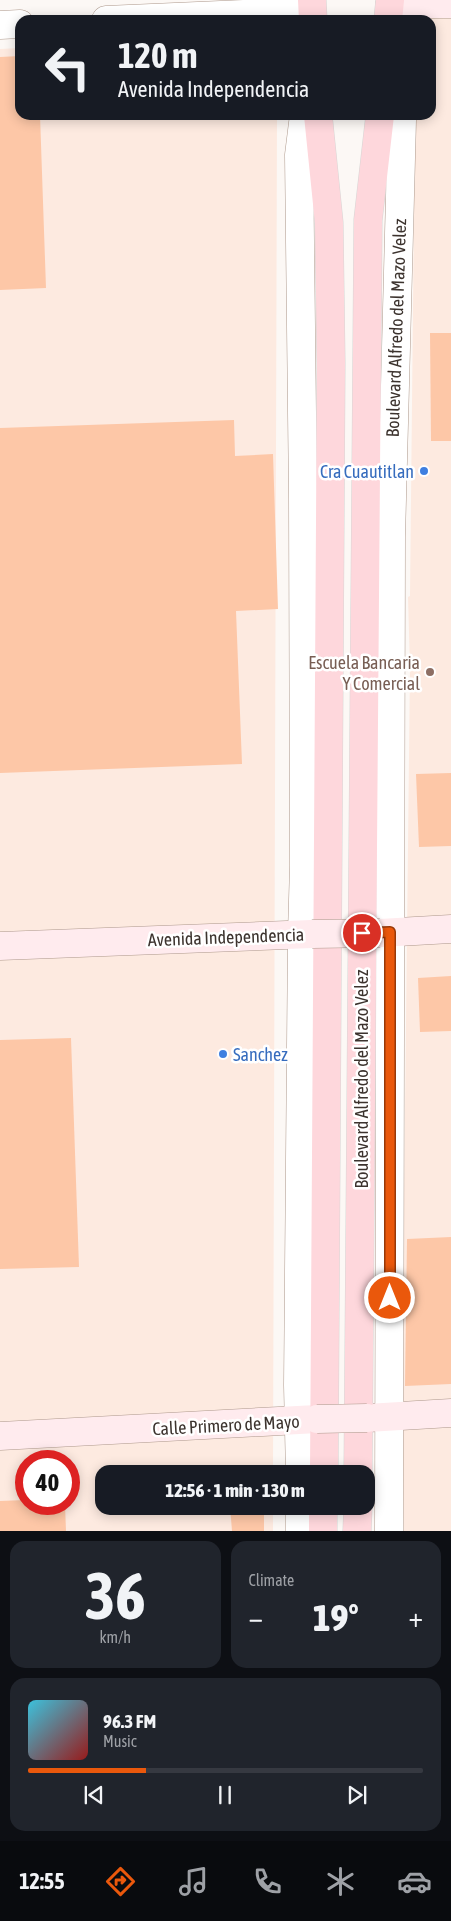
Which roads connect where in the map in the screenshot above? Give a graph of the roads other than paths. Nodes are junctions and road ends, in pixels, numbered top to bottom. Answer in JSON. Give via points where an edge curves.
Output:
{"nodes":[{"id":1,"x":451,"y":4,"type":"edge"},
{"id":2,"x":389,"y":8,"type":"edge"},
{"id":3,"x":313,"y":10,"type":"edge"},
{"id":4,"x":210,"y":15,"type":"edge"},
{"id":5,"x":15,"y":24,"type":"edge"},
{"id":6,"x":0,"y":25,"type":"edge"},
{"id":7,"x":305,"y":120,"type":"edge"},
{"id":8,"x":318,"y":120,"type":"edge"},
{"id":9,"x":379,"y":120,"type":"edge"},
{"id":10,"x":402,"y":120,"type":"edge"},
{"id":11,"x":451,"y":929,"type":"edge"},
{"id":12,"x":385,"y":932,"type":"junction"},
{"id":13,"x":307,"y":934,"type":"junction"},
{"id":14,"x":0,"y":946,"type":"edge"},
{"id":15,"x":451,"y":1414,"type":"edge"},
{"id":16,"x":378,"y":1417,"type":"junction"},
{"id":17,"x":308,"y":1420,"type":"junction"},
{"id":18,"x":0,"y":1436,"type":"edge"},
{"id":19,"x":301,"y":1465,"type":"edge"},
{"id":20,"x":324,"y":1465,"type":"edge"},
{"id":21,"x":358,"y":1465,"type":"edge"},
{"id":22,"x":300,"y":1515,"type":"edge"},
{"id":23,"x":323,"y":1515,"type":"edge"},
{"id":24,"x":358,"y":1515,"type":"edge"},
{"id":25,"x":300,"y":1531,"type":"edge"},
{"id":26,"x":323,"y":1531,"type":"edge"},
{"id":27,"x":357,"y":1531,"type":"edge"},
{"id":28,"x":389,"y":1531,"type":"edge"}],
"edges":[{"from":1,"to":2,"type":"main road"},
{"from":3,"to":4,"type":"street"},
{"from":5,"to":6,"type":"street"},
{"from":7,"to":13,"type":"street","via":[[299,155]]},
{"from":8,"to":20,"type":"main road","name":"Boulevard Alfredo del Mazo Velez","via":[[328,223],[331,363]]},
{"from":9,"to":21,"type":"main road","name":"Boulevard Alfredo del Mazo Velez","via":[[368,220]]},
{"from":10,"to":12,"type":"street","name":"Boulevard Alfredo del Mazo Velez"},
{"from":11,"to":12,"type":"main road","name":"Avenida Independencia"},
{"from":12,"to":13,"type":"main road","name":"Avenida Independencia","bridge":true},
{"from":12,"to":16,"type":"street","name":"Boulevard Alfredo del Mazo Velez"},
{"from":13,"to":14,"type":"main road","name":"Avenida Independencia"},
{"from":13,"to":17,"type":"street","via":[[298,1385]]},
{"from":15,"to":16,"type":"main road","name":"Calle Primero de Mayo"},
{"from":16,"to":17,"type":"main road","name":"Calle Primero de Mayo","bridge":true},
{"from":16,"to":28,"type":"street","name":"Boulevard Alfredo del Mazo Velez"},
{"from":17,"to":18,"type":"main road","name":"Calle Primero de Mayo"},
{"from":17,"to":19,"type":"street"},
{"from":22,"to":25,"type":"street"},
{"from":23,"to":26,"type":"main road"},
{"from":24,"to":27,"type":"main road"}]}
